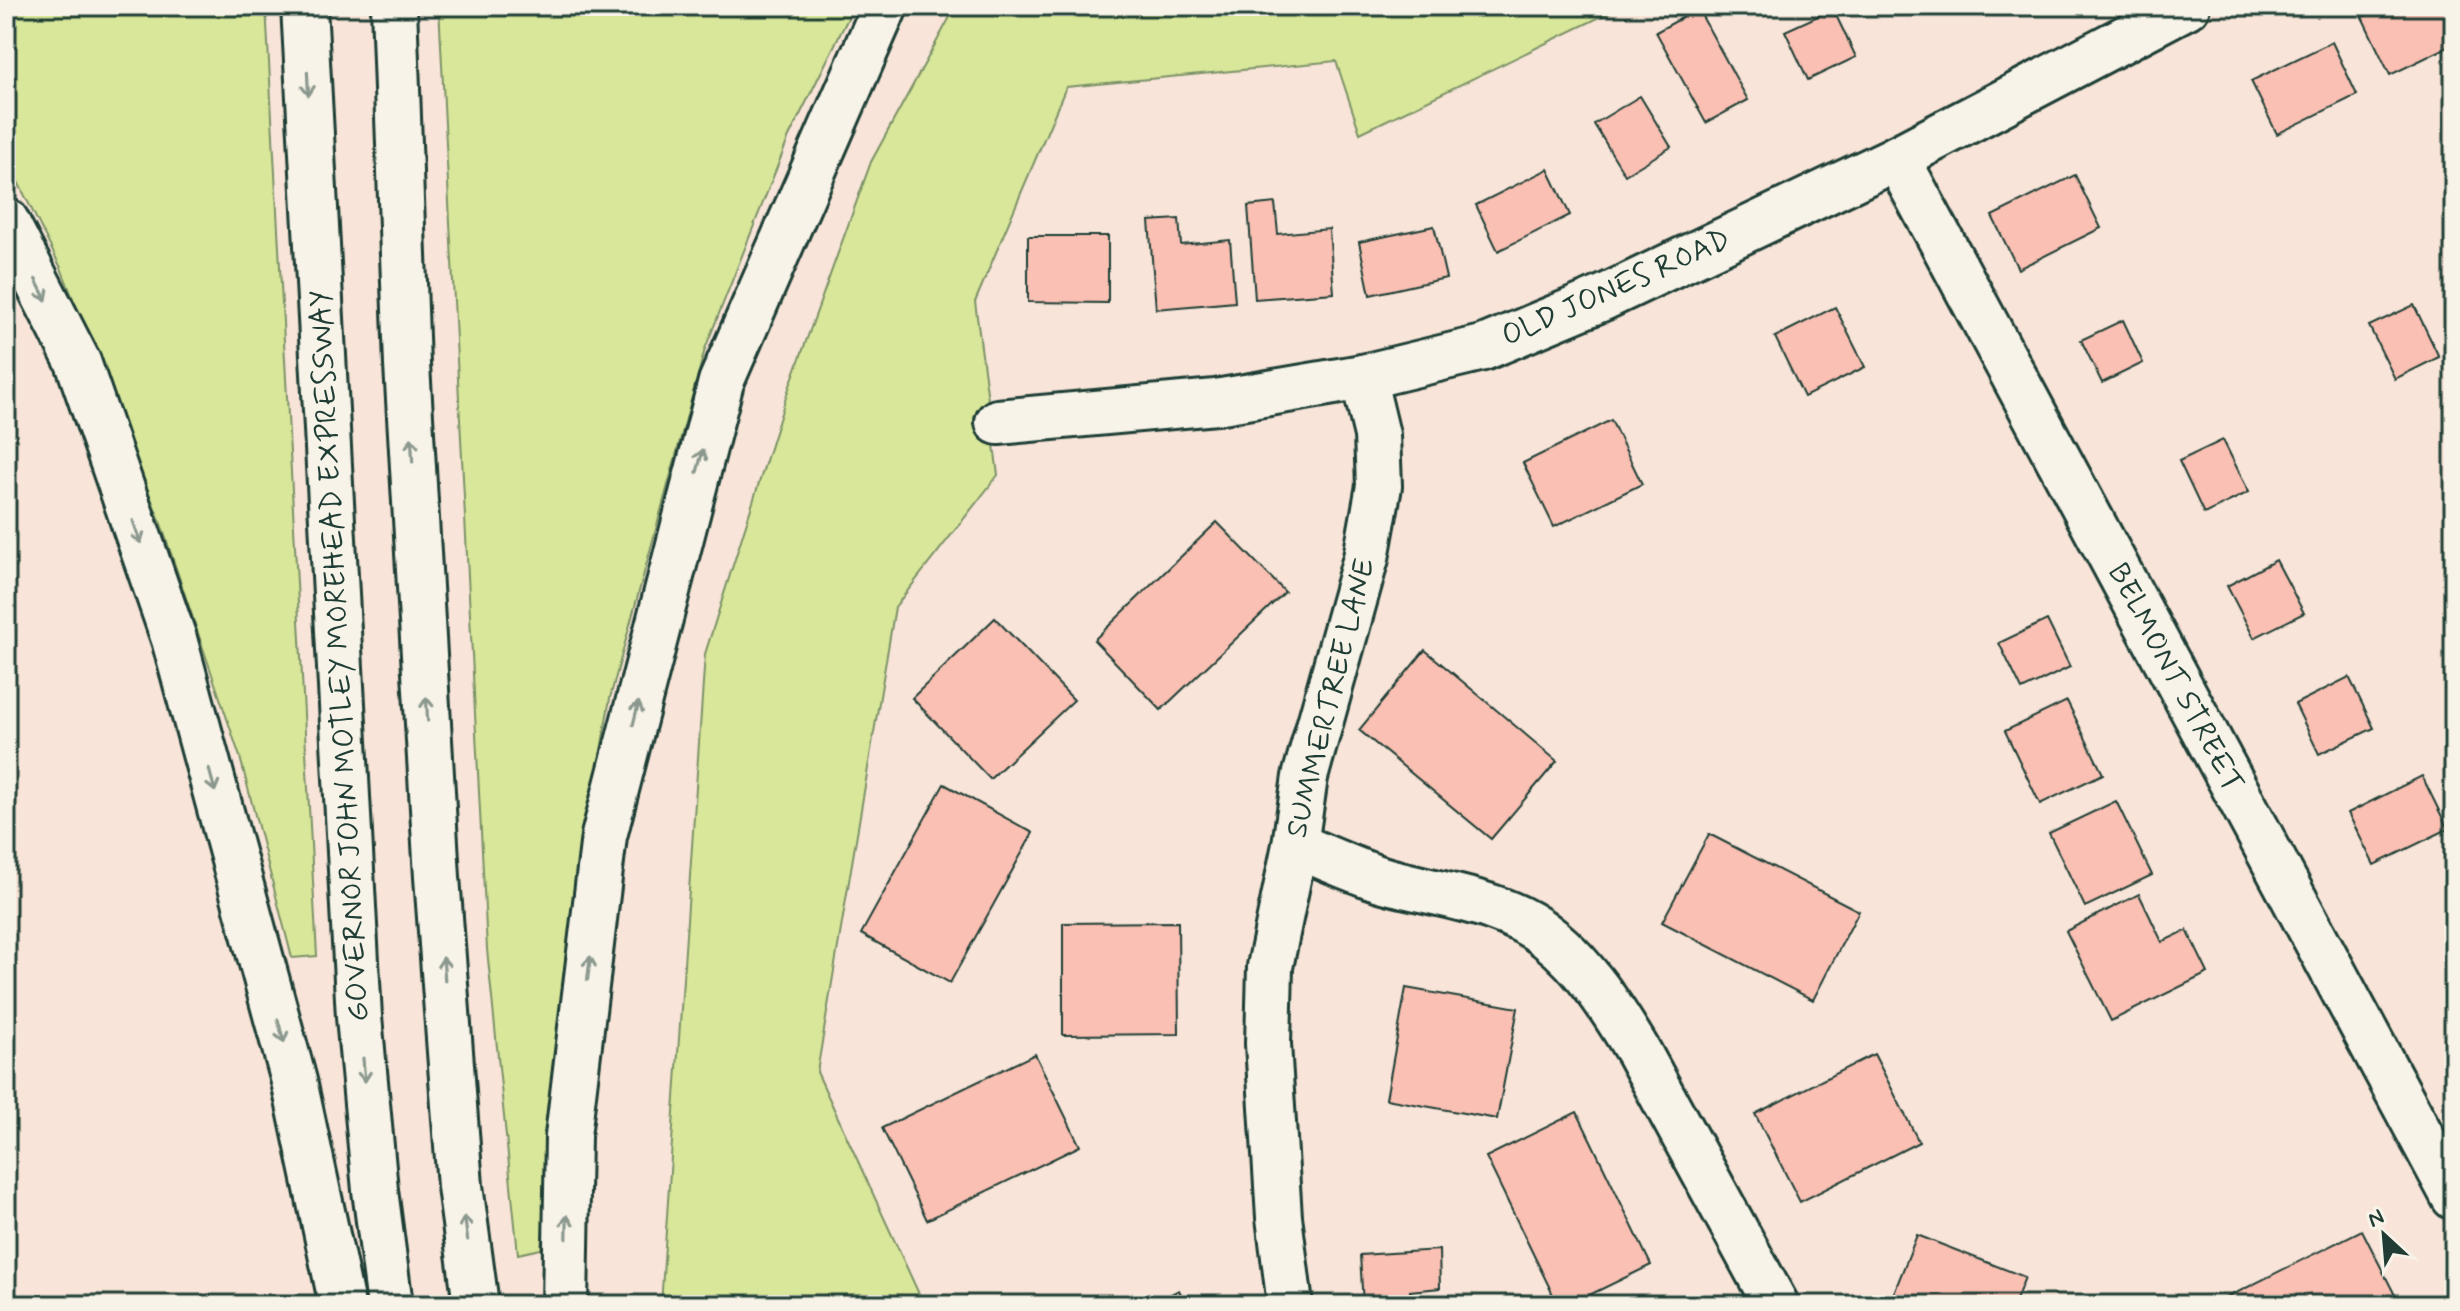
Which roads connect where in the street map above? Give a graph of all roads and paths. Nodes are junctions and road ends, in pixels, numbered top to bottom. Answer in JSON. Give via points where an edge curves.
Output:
{"nodes":[{"id":1,"x":304,"y":6,"type":"edge"},
{"id":2,"x":394,"y":6,"type":"edge"},
{"id":3,"x":885,"y":6,"type":"edge"},
{"id":4,"x":2187,"y":6,"type":"edge"},
{"id":5,"x":1897,"y":158,"type":"junction"},
{"id":6,"x":6,"y":221,"type":"edge"},
{"id":7,"x":1363,"y":377,"type":"junction"},
{"id":8,"x":998,"y":422,"type":"dead end"},
{"id":9,"x":1295,"y":845,"type":"junction"},
{"id":10,"x":2454,"y":1197,"type":"edge"},
{"id":11,"x":342,"y":1305,"type":"edge"},
{"id":12,"x":390,"y":1305,"type":"edge"},
{"id":13,"x":476,"y":1305,"type":"edge"},
{"id":14,"x":565,"y":1305,"type":"edge"},
{"id":15,"x":1290,"y":1305,"type":"edge"},
{"id":16,"x":1776,"y":1305,"type":"edge"}],
"edges":[{"from":1,"to":12,"type":"main road","name":"GOVERNOR JOHN MOTLEY MOREHEAD EXPRESSWAY","one_way":true,"via":[[359,1017]]},
{"from":13,"to":2,"type":"main road","one_way":true,"via":[[460,1186],[437,877],[407,365]]},
{"from":14,"to":3,"type":"main road","one_way":true,"via":[[568,1136],[604,836],[721,382]]},
{"from":4,"to":5,"type":"main road","name":"OLD JONES ROAD"},
{"from":5,"to":7,"type":"main road","name":"OLD JONES ROAD","via":[[1603,298],[1483,348]]},
{"from":5,"to":10,"type":"main road","name":"BELMONT STREET"},
{"from":6,"to":11,"type":"main road","one_way":true,"via":[[78,362],[174,639],[294,1081]]},
{"from":7,"to":8,"type":"main road","name":"OLD JONES ROAD","via":[[1216,402]]},
{"from":7,"to":9,"type":"main road","name":"SUMMERTREE LANE","via":[[1377,435],[1379,486],[1366,558],[1305,777]]},
{"from":9,"to":15,"type":"main road","name":"SUMMERTREE LANE","via":[[1270,967],[1268,1044]]},
{"from":9,"to":16,"type":"main road","via":[[1377,878],[1504,912],[1548,936],[1620,1020]]}]}
